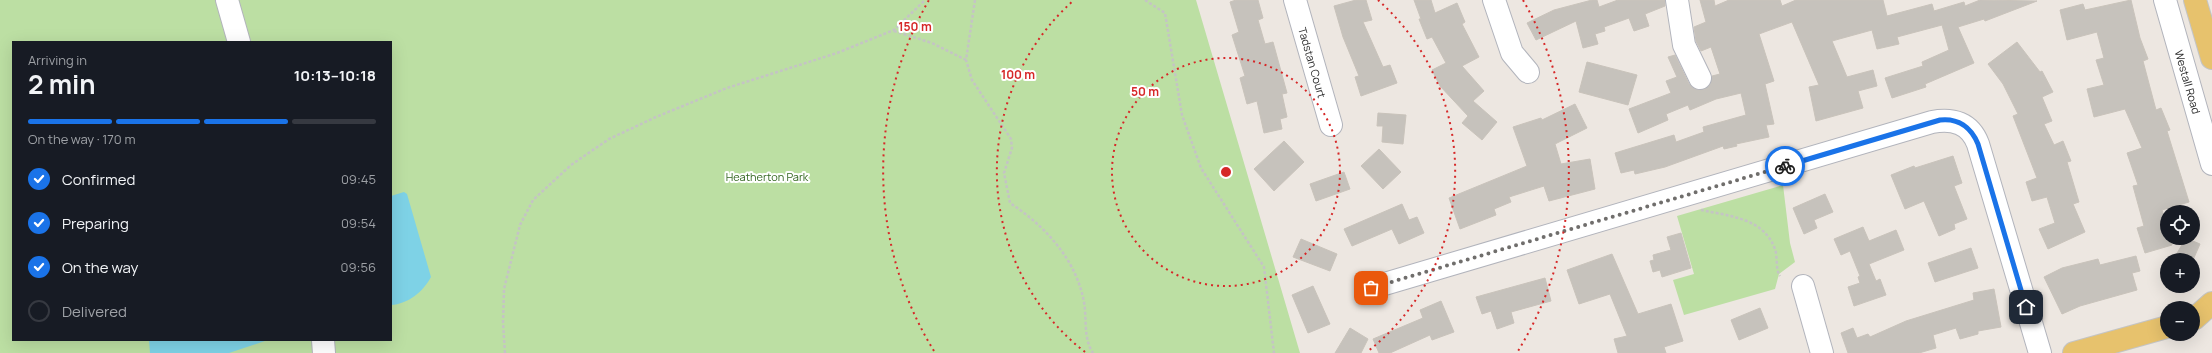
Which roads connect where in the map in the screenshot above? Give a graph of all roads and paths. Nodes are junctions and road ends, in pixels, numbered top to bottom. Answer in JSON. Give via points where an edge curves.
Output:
{"nodes":[{"id":1,"x":227,"y":0,"type":"edge"},
{"id":2,"x":925,"y":0,"type":"edge"},
{"id":3,"x":975,"y":0,"type":"edge"},
{"id":4,"x":1145,"y":0,"type":"edge"},
{"id":5,"x":1295,"y":0,"type":"edge"},
{"id":6,"x":1494,"y":0,"type":"edge"},
{"id":7,"x":1677,"y":0,"type":"edge"},
{"id":8,"x":2164,"y":0,"type":"edge"},
{"id":9,"x":2194,"y":0,"type":"edge"},
{"id":10,"x":894,"y":30,"type":"junction"},
{"id":11,"x":239,"y":41,"type":"edge"},
{"id":12,"x":2212,"y":58,"type":"edge"},
{"id":13,"x":966,"y":60,"type":"junction"},
{"id":14,"x":1528,"y":72,"type":"dead end"},
{"id":15,"x":1700,"y":78,"type":"dead end"},
{"id":16,"x":1331,"y":125,"type":"dead end"},
{"id":17,"x":2212,"y":164,"type":"edge"},
{"id":18,"x":1697,"y":208,"type":"dead end"},
{"id":19,"x":1780,"y":276,"type":"dead end"},
{"id":20,"x":1802,"y":286,"type":"dead end"},
{"id":21,"x":1371,"y":288,"type":"dead end"},
{"id":22,"x":2212,"y":303,"type":"edge"},
{"id":23,"x":2200,"y":318,"type":"edge"},
{"id":24,"x":2160,"y":329,"type":"edge"},
{"id":25,"x":323,"y":341,"type":"edge"},
{"id":26,"x":324,"y":353,"type":"edge"},
{"id":27,"x":506,"y":353,"type":"edge"},
{"id":28,"x":1093,"y":353,"type":"edge"},
{"id":29,"x":1274,"y":353,"type":"edge"},
{"id":30,"x":1822,"y":353,"type":"edge"},
{"id":31,"x":2040,"y":353,"type":"edge"},
{"id":32,"x":2074,"y":353,"type":"edge"}],
"edges":[{"from":1,"to":11,"type":"street"},
{"from":2,"to":10,"type":"path"},
{"from":3,"to":13,"type":"path"},
{"from":4,"to":29,"type":"path","via":[[1165,13],[1182,115],[1201,168],[1264,267]]},
{"from":5,"to":16,"type":"street","name":"Tadstan Court"},
{"from":6,"to":14,"type":"street","via":[[1509,47]]},
{"from":7,"to":15,"type":"street","via":[[1684,45]]},
{"from":8,"to":17,"type":"street","name":"Westall Road"},
{"from":9,"to":12,"type":"main road"},
{"from":10,"to":13,"type":"path","via":[[932,43]]},
{"from":10,"to":27,"type":"path","via":[[837,53],[727,88],[656,116],[609,139],[571,165],[533,200],[520,225],[504,289],[503,323]]},
{"from":13,"to":28,"type":"path","via":[[972,80],[1011,139],[1012,148],[1004,173],[1010,203],[1047,231],[1064,253],[1076,277],[1084,302],[1086,332]]},
{"from":18,"to":19,"type":"path","via":[[1754,223],[1774,245]]},
{"from":20,"to":30,"type":"street"},
{"from":21,"to":31,"type":"street","via":[[1932,122],[1951,120],[1968,128],[1978,144]]},
{"from":22,"to":23,"type":"main road"},
{"from":24,"to":32,"type":"main road"},
{"from":25,"to":26,"type":"street"}]}
